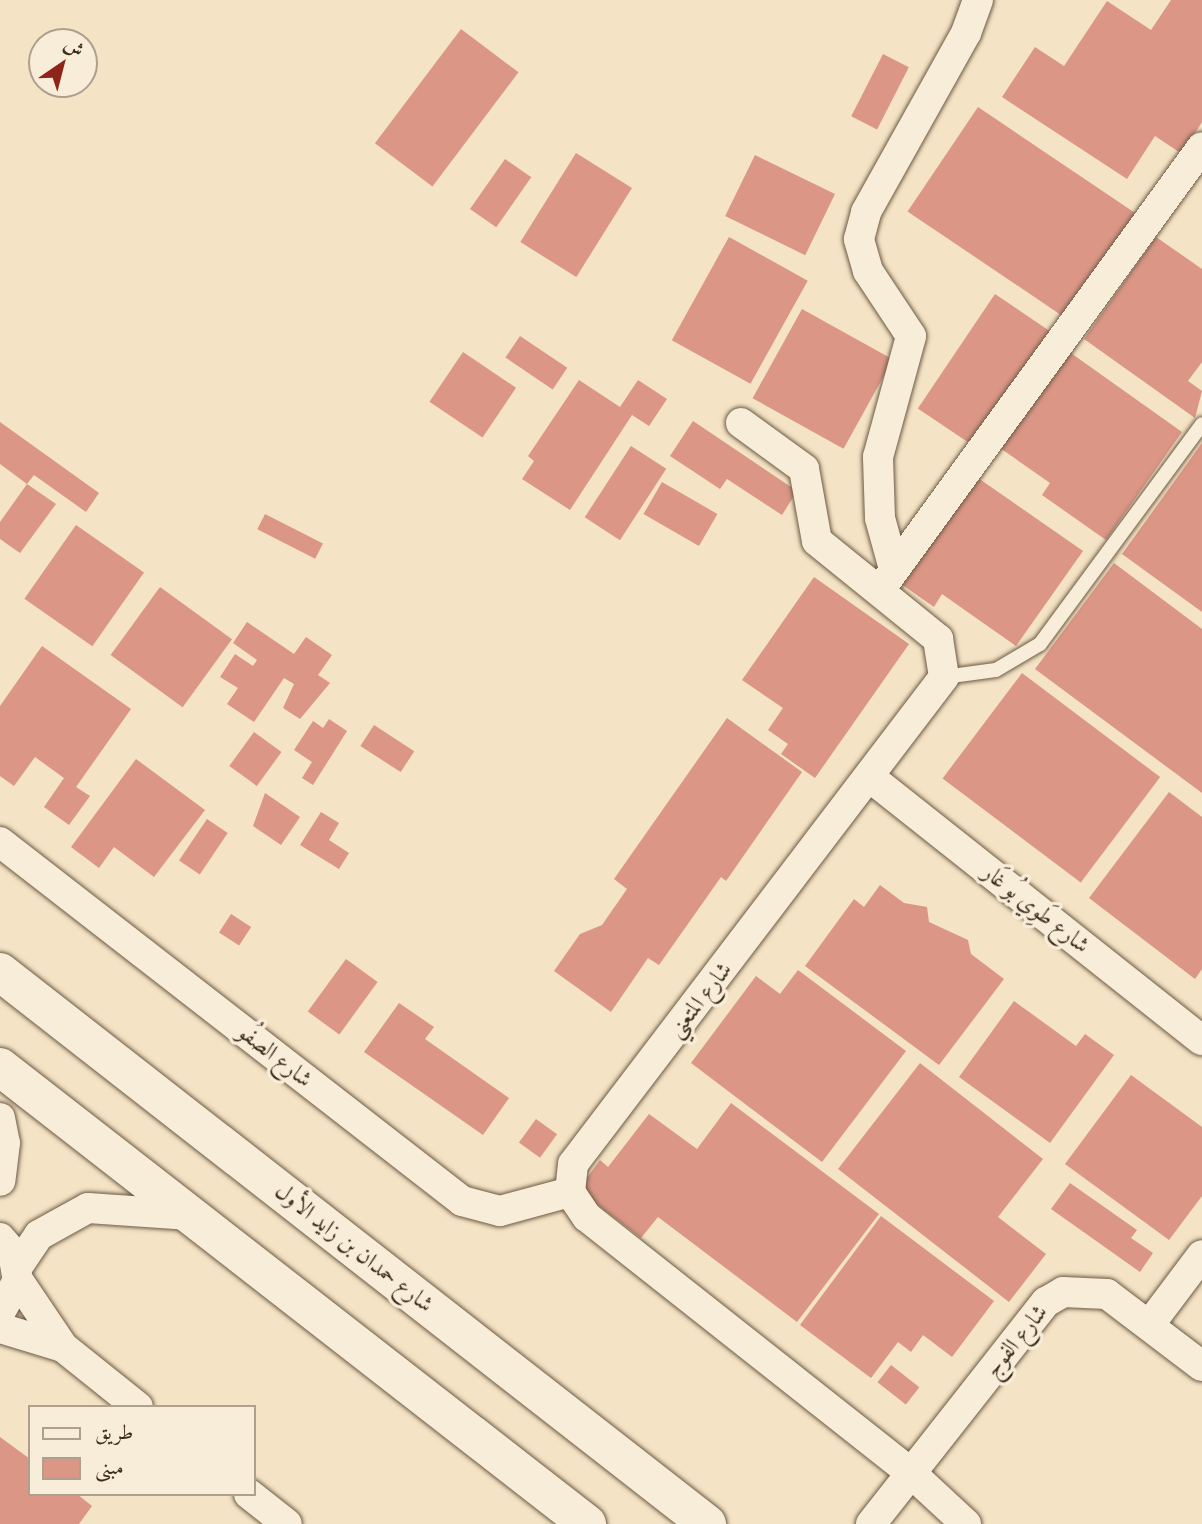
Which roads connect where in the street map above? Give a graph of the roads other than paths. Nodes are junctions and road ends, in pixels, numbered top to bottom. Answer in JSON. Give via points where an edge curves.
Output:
{"nodes":[{"id":1,"x":978,"y":0,"type":"edge"},
{"id":2,"x":1202,"y":147,"type":"edge"},
{"id":3,"x":741,"y":423,"type":"dead end"},
{"id":4,"x":1202,"y":425,"type":"edge"},
{"id":5,"x":887,"y":580,"type":"junction"},
{"id":6,"x":944,"y":677,"type":"junction"},
{"id":7,"x":870,"y":778,"type":"junction"},
{"id":8,"x":0,"y":842,"type":"edge"},
{"id":9,"x":0,"y":972,"type":"edge"},
{"id":10,"x":1202,"y":1040,"type":"edge"},
{"id":11,"x":0,"y":1067,"type":"edge"},
{"id":12,"x":0,"y":1118,"type":"edge"},
{"id":13,"x":0,"y":1181,"type":"edge"},
{"id":14,"x":570,"y":1192,"type":"junction"},
{"id":15,"x":190,"y":1215,"type":"junction"},
{"id":16,"x":0,"y":1238,"type":"edge"},
{"id":17,"x":1202,"y":1255,"type":"edge"},
{"id":18,"x":18,"y":1273,"type":"junction"},
{"id":19,"x":0,"y":1313,"type":"edge"},
{"id":20,"x":1150,"y":1324,"type":"junction"},
{"id":21,"x":0,"y":1328,"type":"edge"},
{"id":22,"x":63,"y":1348,"type":"junction"},
{"id":23,"x":1202,"y":1366,"type":"edge"},
{"id":24,"x":135,"y":1405,"type":"edge"},
{"id":25,"x":911,"y":1473,"type":"junction"},
{"id":26,"x":252,"y":1496,"type":"edge"},
{"id":27,"x":287,"y":1524,"type":"edge"},
{"id":28,"x":587,"y":1524,"type":"edge"},
{"id":29,"x":707,"y":1524,"type":"edge"},
{"id":30,"x":871,"y":1524,"type":"edge"},
{"id":31,"x":966,"y":1524,"type":"edge"}],
"edges":[{"from":1,"to":5,"type":"street","via":[[860,232],[868,271],[911,336],[878,457]]},
{"from":2,"to":5,"type":"street"},
{"from":3,"to":5,"type":"street","via":[[804,469],[817,541]]},
{"from":4,"to":6,"type":"lane","via":[[1040,643],[996,670]]},
{"from":5,"to":6,"type":"street","via":[[938,639]]},
{"from":6,"to":7,"type":"street","name":"شارع المتعني"},
{"from":7,"to":10,"type":"street","name":"شارع طَوِي بُو غَار"},
{"from":7,"to":14,"type":"street","name":"شارع المتعني","via":[[573,1164]]},
{"from":8,"to":14,"type":"street","name":"شارع الصفُو","via":[[462,1201],[499,1211]]},
{"from":9,"to":29,"type":"main road","name":"شارع حمدان بن زايد الأول"},
{"from":11,"to":15,"type":"main road"},
{"from":12,"to":13,"type":"street","via":[[5,1143]]},
{"from":14,"to":25,"type":"street","via":[[587,1217]]},
{"from":15,"to":18,"type":"street","via":[[89,1208],[39,1235]]},
{"from":15,"to":28,"type":"main road"},
{"from":16,"to":18,"type":"street"},
{"from":17,"to":20,"type":"street"},
{"from":18,"to":19,"type":"street"},
{"from":18,"to":22,"type":"street"},
{"from":20,"to":23,"type":"street","name":"شارع الفوج"},
{"from":20,"to":25,"type":"street","name":"شارع الفوج","via":[[1107,1294],[1083,1289],[1046,1302]]},
{"from":21,"to":22,"type":"street"},
{"from":22,"to":24,"type":"street"},
{"from":25,"to":30,"type":"street","name":"شارع الفوج"},
{"from":25,"to":31,"type":"street"},
{"from":26,"to":27,"type":"street"}]}
